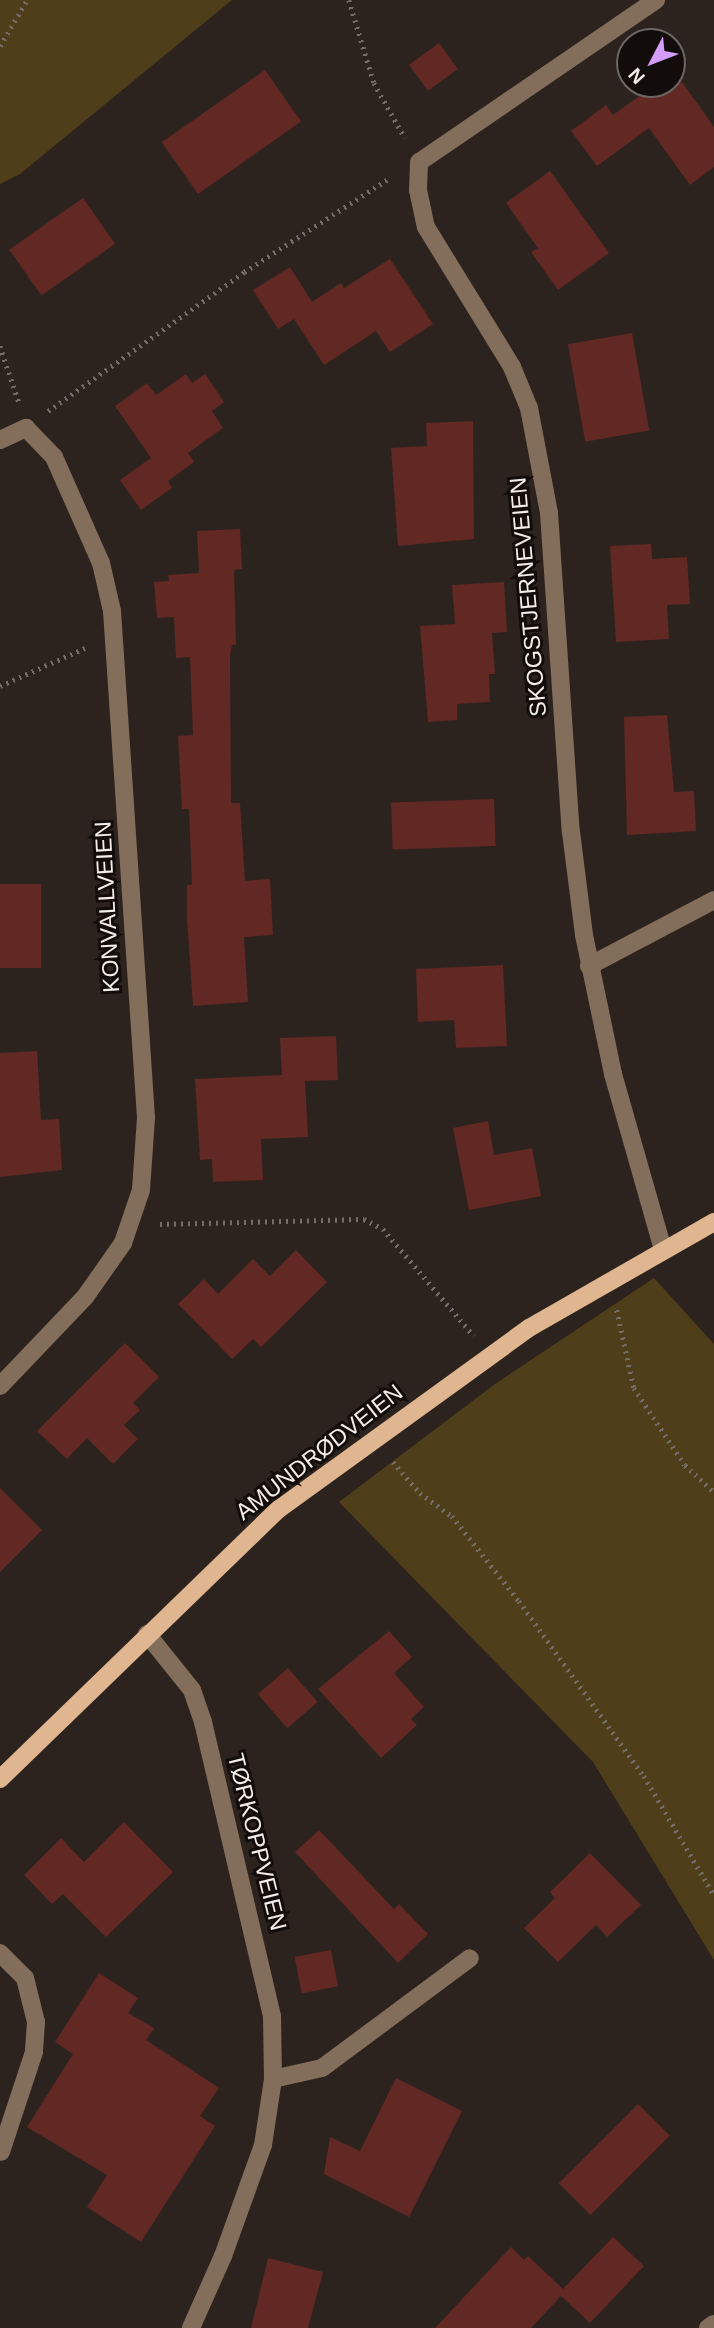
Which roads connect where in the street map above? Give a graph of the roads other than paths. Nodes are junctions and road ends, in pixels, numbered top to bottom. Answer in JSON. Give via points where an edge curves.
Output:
{"nodes":[{"id":1,"x":656,"y":0,"type":"edge"},
{"id":2,"x":0,"y":440,"type":"edge"},
{"id":3,"x":714,"y":900,"type":"edge"},
{"id":4,"x":589,"y":966,"type":"junction"},
{"id":5,"x":714,"y":1222,"type":"edge"},
{"id":6,"x":663,"y":1250,"type":"junction"},
{"id":7,"x":0,"y":1386,"type":"edge"},
{"id":8,"x":147,"y":1634,"type":"junction"},
{"id":9,"x":0,"y":1780,"type":"edge"},
{"id":10,"x":0,"y":1952,"type":"edge"},
{"id":11,"x":470,"y":1958,"type":"dead end"},
{"id":12,"x":273,"y":2079,"type":"junction"},
{"id":13,"x":1,"y":2151,"type":"edge"},
{"id":14,"x":714,"y":2324,"type":"edge"},
{"id":15,"x":191,"y":2328,"type":"edge"},
{"id":16,"x":708,"y":2328,"type":"edge"}],
"edges":[{"from":1,"to":4,"type":"street","name":"SKOGSTJERNEVEIEN","via":[[419,162],[418,190],[426,227],[512,367],[529,408],[541,461],[549,513],[570,832]]},
{"from":2,"to":7,"type":"street","name":"KONVALLVEIEN","via":[[26,428],[54,457],[101,563],[115,635],[146,1118],[141,1190],[132,1222],[109,1267]]},
{"from":3,"to":4,"type":"street"},
{"from":4,"to":6,"type":"street","name":"SKOGSTJERNEVEIEN"},
{"from":5,"to":6,"type":"main road","name":"AMUNDRØDVEIEN"},
{"from":6,"to":8,"type":"main road","name":"AMUNDRØDVEIEN","via":[[488,1356],[373,1438],[279,1509]]},
{"from":8,"to":9,"type":"main road","name":"AMUNDRØDVEIEN"},
{"from":8,"to":12,"type":"street","name":"TØRKOPPVEIEN","via":[[192,1690],[203,1722],[270,2004]]},
{"from":10,"to":13,"type":"street","via":[[25,1978],[36,2022],[34,2052]]},
{"from":11,"to":12,"type":"street","via":[[322,2068]]},
{"from":12,"to":15,"type":"street","name":"TØRKOPPVEIEN","via":[[263,2145]]},
{"from":14,"to":16,"type":"street"}]}
